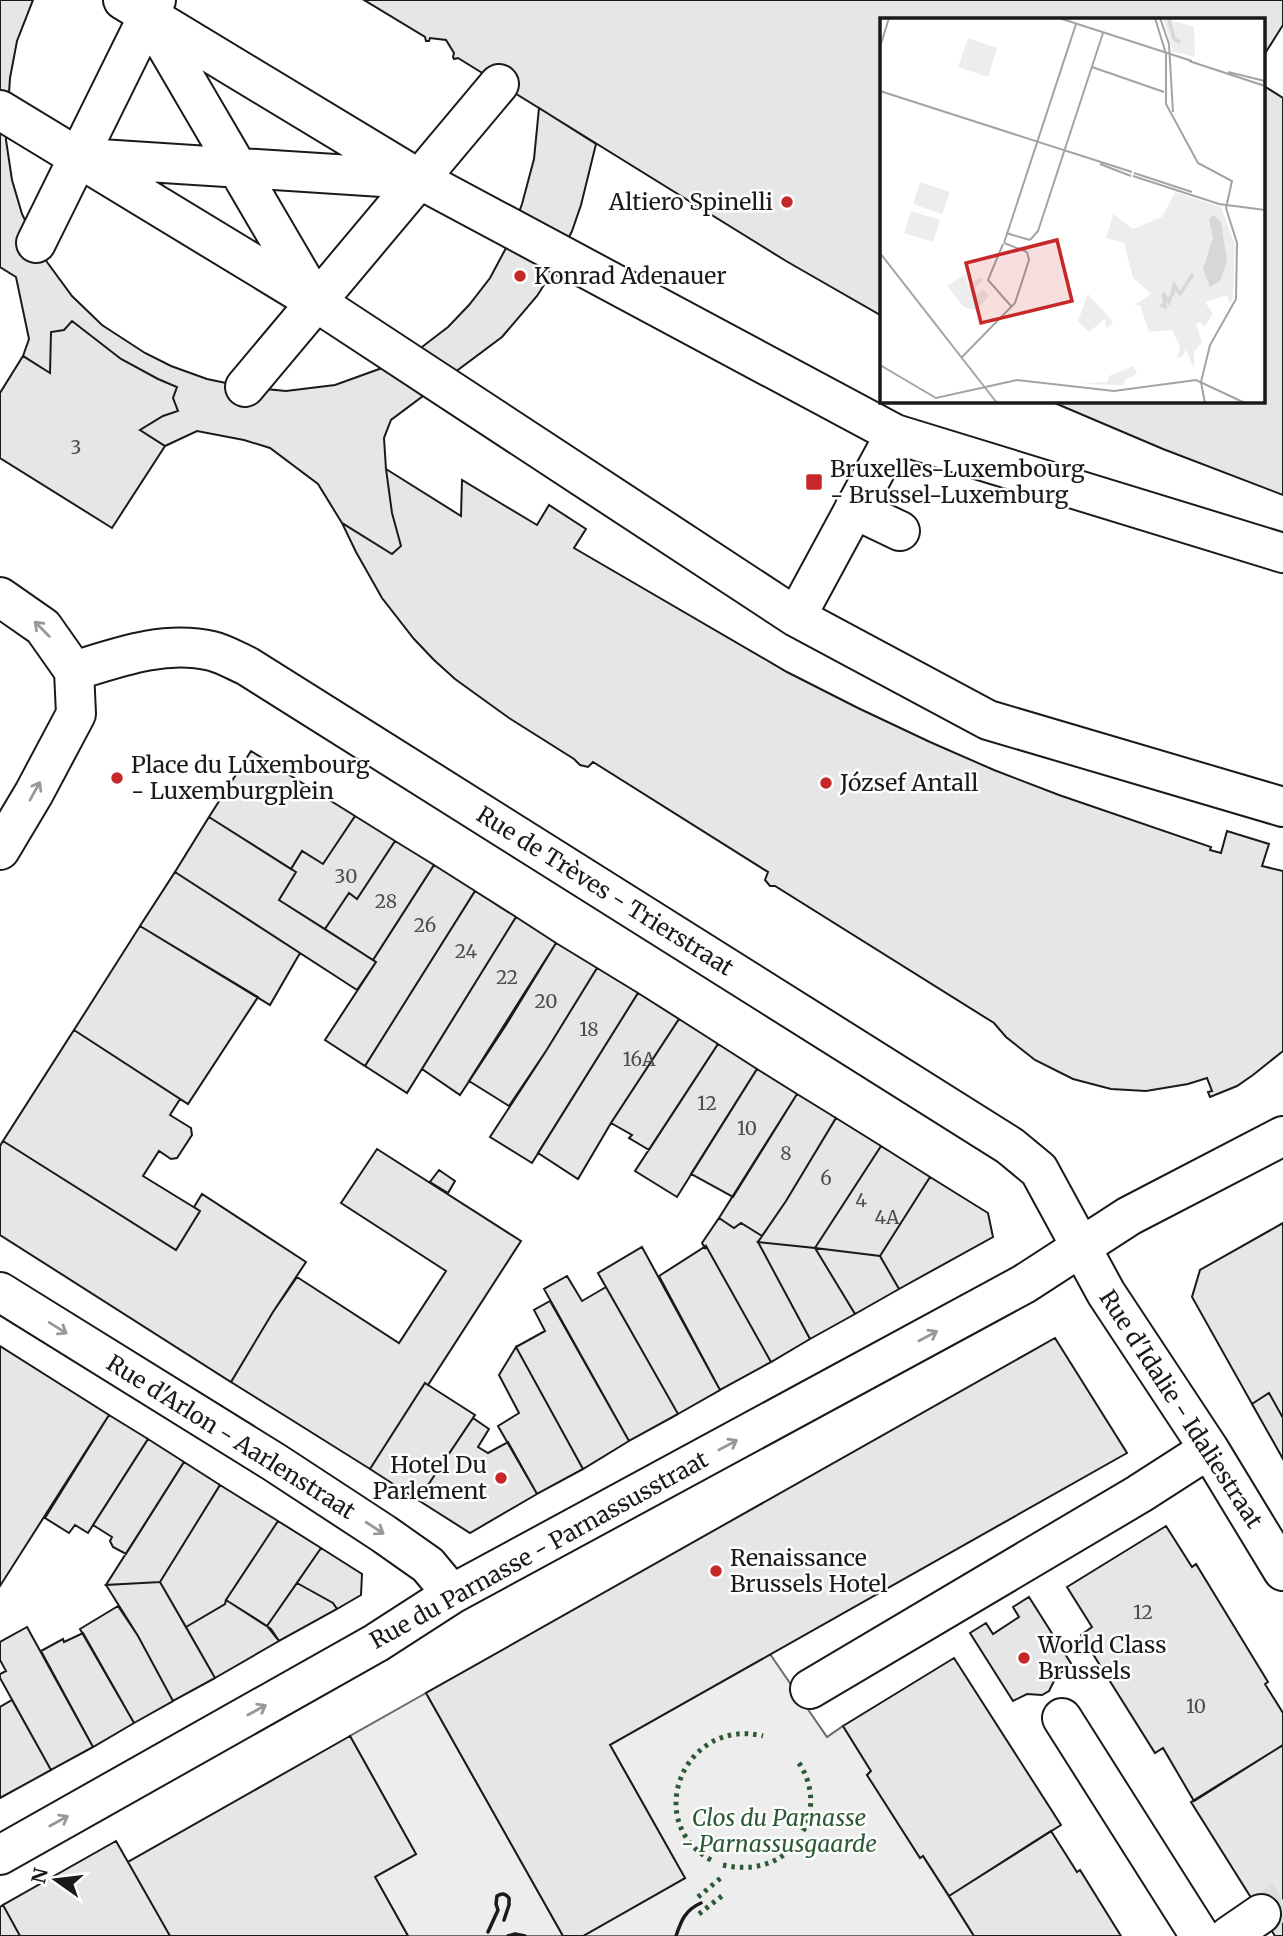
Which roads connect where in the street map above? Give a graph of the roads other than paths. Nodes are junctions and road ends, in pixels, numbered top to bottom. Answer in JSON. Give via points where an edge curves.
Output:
{"nodes":[{"id":1,"x":143,"y":5,"type":"edge"},
{"id":2,"x":499,"y":84,"type":"dead end"},
{"id":3,"x":0,"y":110,"type":"edge"},
{"id":4,"x":78,"y":158,"type":"junction"},
{"id":5,"x":237,"y":167,"type":"junction"},
{"id":6,"x":419,"y":179,"type":"junction"},
{"id":7,"x":36,"y":243,"type":"dead end"},
{"id":8,"x":316,"y":302,"type":"junction"},
{"id":9,"x":245,"y":387,"type":"dead end"},
{"id":10,"x":895,"y":434,"type":"junction"},
{"id":11,"x":854,"y":509,"type":"junction"},
{"id":12,"x":900,"y":531,"type":"dead end"},
{"id":13,"x":1283,"y":553,"type":"edge"},
{"id":14,"x":0,"y":597,"type":"edge"},
{"id":15,"x":796,"y":617,"type":"junction"},
{"id":16,"x":74,"y":671,"type":"junction"},
{"id":17,"x":1283,"y":807,"type":"edge"},
{"id":18,"x":0,"y":850,"type":"edge"},
{"id":19,"x":1283,"y":1136,"type":"edge"},
{"id":20,"x":1080,"y":1247,"type":"junction"},
{"id":21,"x":0,"y":1292,"type":"edge"},
{"id":22,"x":1209,"y":1449,"type":"junction"},
{"id":23,"x":1283,"y":1571,"type":"edge"},
{"id":24,"x":452,"y":1594,"type":"junction"},
{"id":25,"x":810,"y":1689,"type":"dead end"},
{"id":26,"x":1062,"y":1718,"type":"dead end"},
{"id":27,"x":0,"y":1855,"type":"edge"},
{"id":28,"x":1261,"y":1914,"type":"tunnel mouth"},
{"id":29,"x":1200,"y":1936,"type":"edge"},
{"id":30,"x":1229,"y":1936,"type":"edge"}],
"edges":[{"from":1,"to":4,"type":"street"},
{"from":1,"to":5,"type":"street"},
{"from":1,"to":6,"type":"street"},
{"from":2,"to":6,"type":"street"},
{"from":3,"to":4,"type":"street"},
{"from":4,"to":5,"type":"street"},
{"from":4,"to":7,"type":"street"},
{"from":4,"to":8,"type":"street"},
{"from":5,"to":6,"type":"street"},
{"from":5,"to":8,"type":"street"},
{"from":6,"to":8,"type":"street"},
{"from":6,"to":10,"type":"street"},
{"from":8,"to":9,"type":"street"},
{"from":8,"to":15,"type":"street"},
{"from":10,"to":11,"type":"street"},
{"from":10,"to":13,"type":"street"},
{"from":11,"to":12,"type":"street"},
{"from":11,"to":15,"type":"street"},
{"from":16,"to":14,"type":"street","one_way":true,"via":[[43,627]]},
{"from":15,"to":17,"type":"street","via":[[988,720]]},
{"from":18,"to":16,"type":"street","one_way":true,"via":[[76,714]]},
{"from":16,"to":20,"type":"street","name":"Rue de Trèves - Trierstraat","via":[[144,650],[181,647],[214,651],[247,666],[1010,1146],[1039,1170]]},
{"from":19,"to":20,"type":"street","name":"Rue du Parnasse - Parnassusstraat","via":[[1129,1216]]},
{"from":20,"to":22,"type":"street","name":"Rue d'Idalie - Idaliestraat"},
{"from":24,"to":20,"type":"street","name":"Rue du Parnasse - Parnassusstraat","one_way":true,"via":[[1024,1284]]},
{"from":21,"to":24,"type":"street","name":"Rue d'Arlon - Aarlenstraat","one_way":true,"via":[[384,1534],[428,1565]]},
{"from":22,"to":23,"type":"street","name":"Rue d'Idalie - Idaliestraat"},
{"from":22,"to":25,"type":"street"},
{"from":27,"to":24,"type":"street","name":"Rue du Parnasse - Parnassusstraat","one_way":true,"via":[[376,1643]]},
{"from":26,"to":29,"type":"street"},
{"from":28,"to":30,"type":"street"}]}
